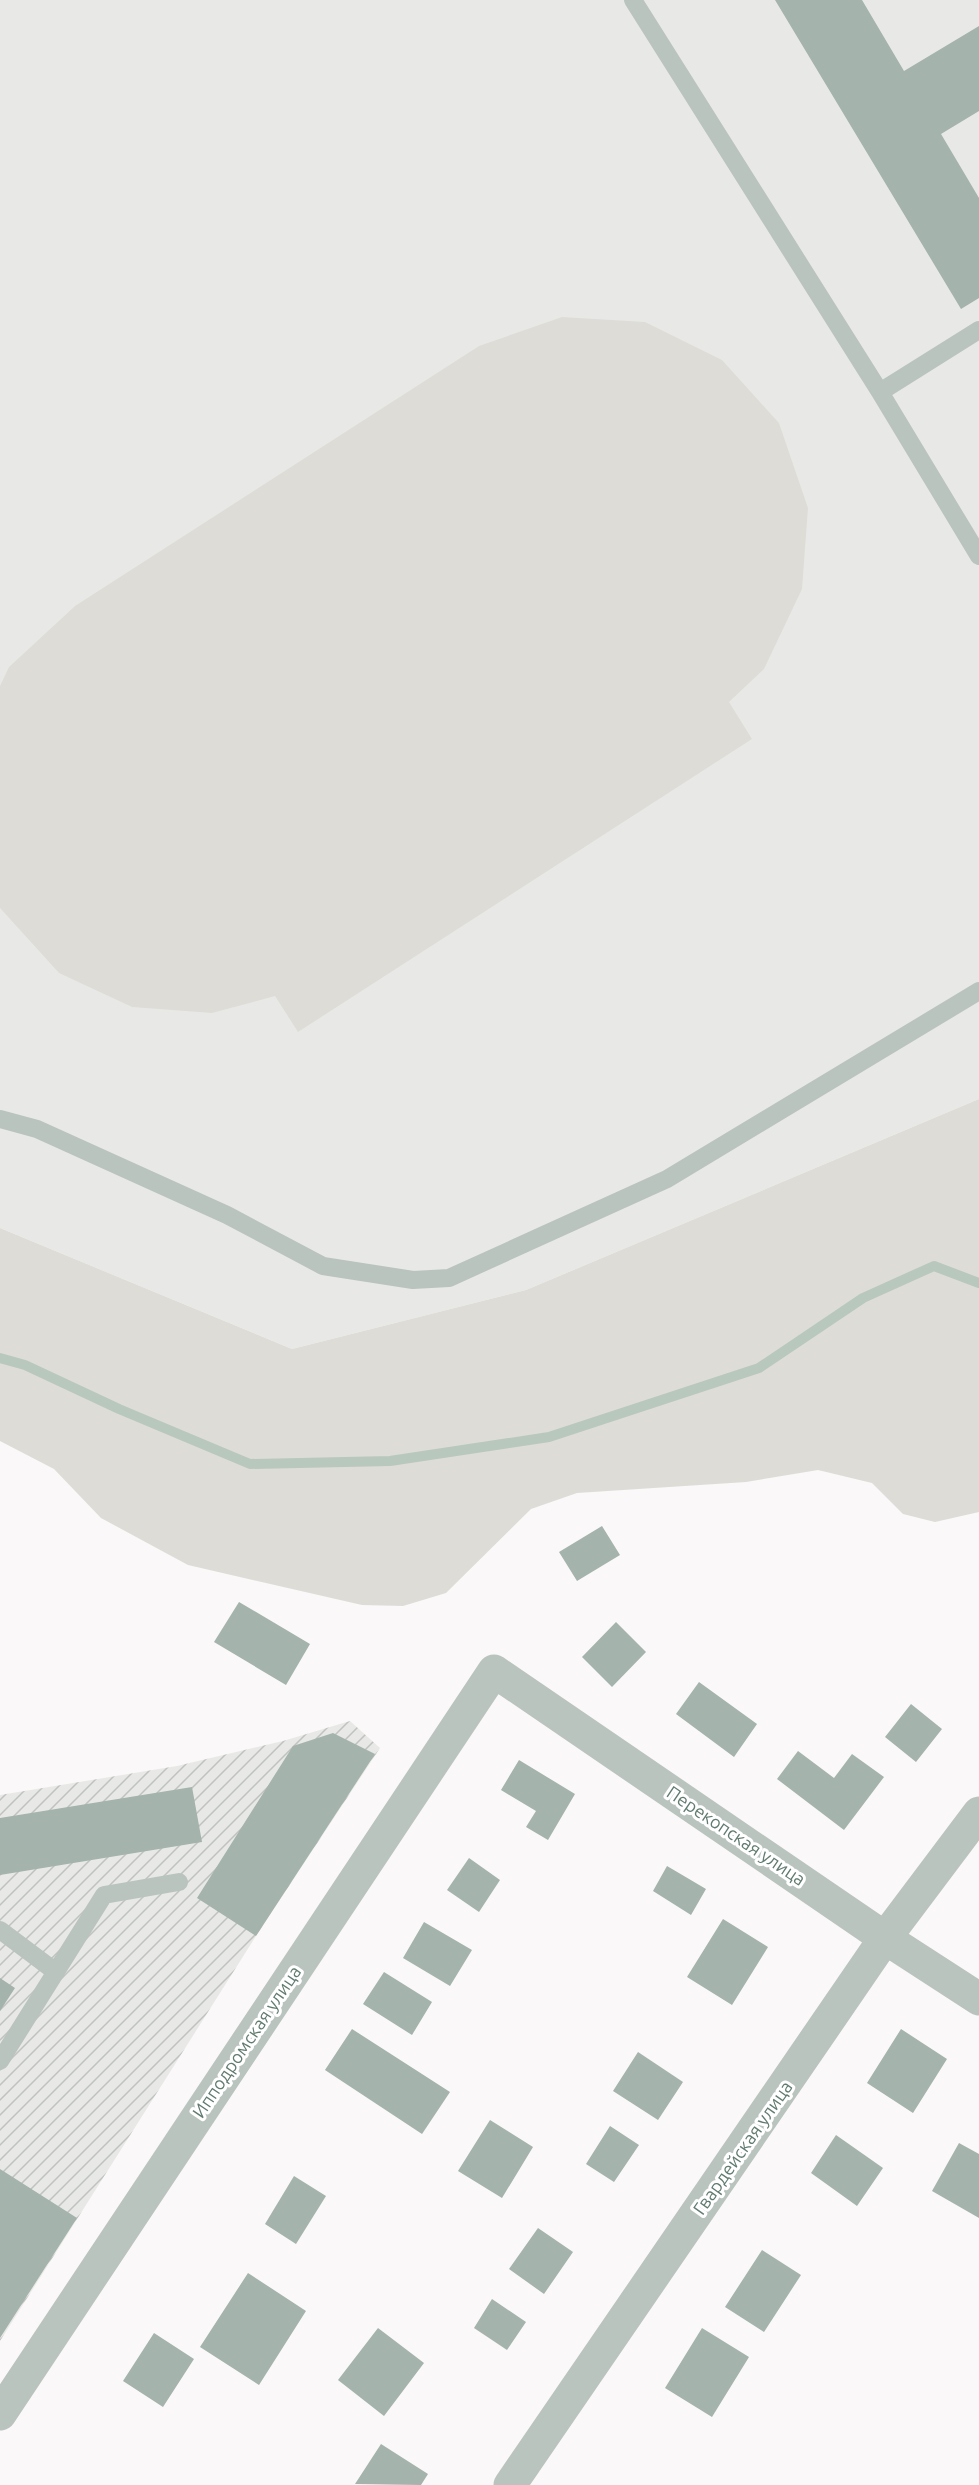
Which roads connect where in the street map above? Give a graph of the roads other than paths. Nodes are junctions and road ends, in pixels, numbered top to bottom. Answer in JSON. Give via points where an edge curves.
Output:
{"nodes":[{"id":1,"x":633,"y":0,"type":"edge"},
{"id":2,"x":979,"y":330,"type":"edge"},
{"id":3,"x":880,"y":392,"type":"junction"},
{"id":4,"x":979,"y":556,"type":"edge"},
{"id":5,"x":979,"y":991,"type":"edge"},
{"id":6,"x":0,"y":1119,"type":"edge"},
{"id":7,"x":494,"y":1671,"type":"joint"},
{"id":8,"x":979,"y":1813,"type":"edge"},
{"id":9,"x":179,"y":1882,"type":"dead end"},
{"id":10,"x":0,"y":1930,"type":"edge"},
{"id":11,"x":885,"y":1938,"type":"junction"},
{"id":12,"x":56,"y":1972,"type":"junction"},
{"id":13,"x":979,"y":1999,"type":"edge"},
{"id":14,"x":0,"y":2061,"type":"edge"},
{"id":15,"x":0,"y":2414,"type":"edge"},
{"id":16,"x":510,"y":2485,"type":"edge"}],
"edges":[{"from":1,"to":3,"type":"lane"},
{"from":2,"to":3,"type":"lane"},
{"from":3,"to":4,"type":"lane"},
{"from":5,"to":6,"type":"lane","via":[[666,1179],[449,1278],[413,1280],[322,1266],[206,1206],[37,1129]]},
{"from":7,"to":11,"type":"street","name":"Перекопская улица"},
{"from":7,"to":15,"type":"street","name":"Ипподромская улица"},
{"from":8,"to":11,"type":"street","name":"Гвардейская улица"},
{"from":9,"to":12,"type":"lane","via":[[105,1895]]},
{"from":10,"to":12,"type":"lane"},
{"from":11,"to":13,"type":"street","name":"Перекопская улица"},
{"from":11,"to":16,"type":"street","name":"Гвардейская улица"},
{"from":12,"to":14,"type":"lane"}]}
